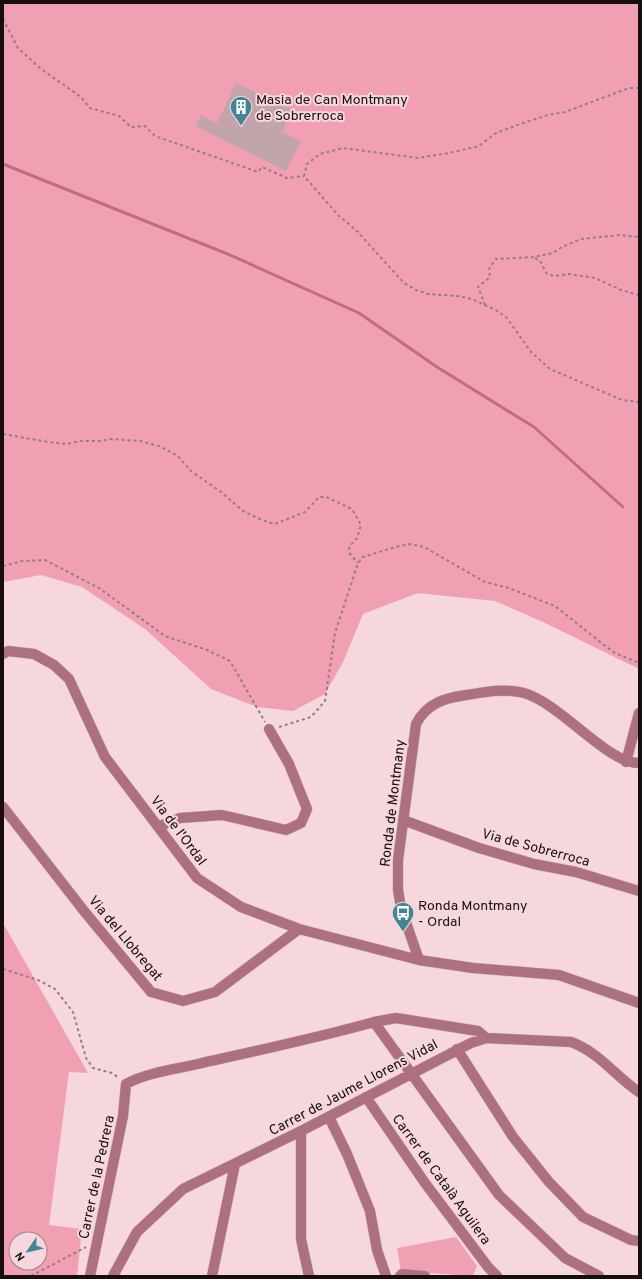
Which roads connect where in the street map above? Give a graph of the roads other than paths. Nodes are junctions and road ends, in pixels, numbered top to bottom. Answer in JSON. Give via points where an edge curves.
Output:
{"nodes":[{"id":1,"x":3,"y":654,"type":"edge"},
{"id":2,"x":639,"y":712,"type":"edge"},
{"id":3,"x":269,"y":729,"type":"road end"},
{"id":4,"x":626,"y":762,"type":"junction"},
{"id":5,"x":639,"y":763,"type":"edge"},
{"id":6,"x":3,"y":806,"type":"edge"},
{"id":7,"x":403,"y":820,"type":"junction"},
{"id":8,"x":160,"y":826,"type":"junction"},
{"id":9,"x":639,"y":891,"type":"edge"},
{"id":10,"x":300,"y":929,"type":"junction"},
{"id":11,"x":419,"y":960,"type":"junction"},
{"id":12,"x":639,"y":1003,"type":"edge"},
{"id":13,"x":374,"y":1022,"type":"junction"},
{"id":14,"x":486,"y":1038,"type":"junction"},
{"id":15,"x":457,"y":1049,"type":"junction"},
{"id":16,"x":412,"y":1072,"type":"junction"},
{"id":17,"x":639,"y":1092,"type":"edge"},
{"id":18,"x":366,"y":1097,"type":"junction"},
{"id":19,"x":329,"y":1116,"type":"junction"},
{"id":20,"x":301,"y":1131,"type":"junction"},
{"id":21,"x":234,"y":1164,"type":"junction"},
{"id":22,"x":639,"y":1241,"type":"edge"},
{"id":23,"x":90,"y":1276,"type":"edge"},
{"id":24,"x":113,"y":1276,"type":"edge"},
{"id":25,"x":212,"y":1276,"type":"edge"},
{"id":26,"x":309,"y":1276,"type":"edge"},
{"id":27,"x":386,"y":1276,"type":"edge"},
{"id":28,"x":400,"y":1276,"type":"edge"},
{"id":29,"x":425,"y":1276,"type":"edge"},
{"id":30,"x":497,"y":1276,"type":"edge"},
{"id":31,"x":599,"y":1276,"type":"edge"}],
"edges":[{"from":1,"to":8,"type":"street","name":"Via de l'Ordal","via":[[34,654],[54,665],[69,678],[105,757]]},
{"from":2,"to":4,"type":"street"},
{"from":3,"to":8,"type":"street","via":[[289,764],[307,809],[301,823],[286,830],[222,815],[180,818]]},
{"from":4,"to":5,"type":"street","name":"Ronda de Montmany"},
{"from":4,"to":7,"type":"street","name":"Ronda de Montmany","via":[[558,712],[525,693],[502,690],[449,697],[425,711],[416,724]]},
{"from":6,"to":10,"type":"street","name":"Via del Llobregat","via":[[151,992],[183,1000],[215,992]]},
{"from":7,"to":9,"type":"street","name":"Via de Sobrerroca","via":[[479,848]]},
{"from":7,"to":11,"type":"street","name":"Ronda de Montmany","via":[[398,860],[398,890],[401,908]]},
{"from":8,"to":10,"type":"street","name":"Via de l'Ordal","via":[[197,878],[241,907]]},
{"from":10,"to":11,"type":"street","name":"Via de l'Ordal"},
{"from":11,"to":12,"type":"street","via":[[473,968],[559,975]]},
{"from":13,"to":14,"type":"street","via":[[396,1018],[478,1031]]},
{"from":13,"to":16,"type":"street"},
{"from":13,"to":23,"type":"street","name":"Carrer de la Pedrera","via":[[325,1036],[170,1070],[126,1084],[123,1116]]},
{"from":14,"to":15,"type":"street","name":"Carrer de Jaume Llorens Vidal"},
{"from":14,"to":17,"type":"street","name":"Carrer de Jaume Llorens Vidal","via":[[559,1040],[583,1046]]},
{"from":15,"to":16,"type":"street","name":"Carrer de Jaume Llorens Vidal"},
{"from":15,"to":22,"type":"street","via":[[513,1137],[549,1182],[584,1217],[631,1240]]},
{"from":16,"to":18,"type":"street","name":"Carrer de Jaume Llorens Vidal"},
{"from":16,"to":31,"type":"street","via":[[499,1195],[565,1258]]},
{"from":18,"to":19,"type":"street","name":"Carrer de Jaume Llorens Vidal"},
{"from":18,"to":30,"type":"street","name":"Carrer de Català Aguilera","via":[[425,1183]]},
{"from":19,"to":20,"type":"street","name":"Carrer de Jaume Llorens Vidal"},
{"from":19,"to":27,"type":"street","via":[[370,1211],[376,1250]]},
{"from":20,"to":21,"type":"street","name":"Carrer de Jaume Llorens Vidal"},
{"from":20,"to":26,"type":"street","via":[[301,1239]]},
{"from":21,"to":24,"type":"street","name":"Carrer de Jaume Llorens Vidal","via":[[183,1189],[137,1232]]},
{"from":21,"to":25,"type":"street"},
{"from":28,"to":29,"type":"street"}]}
